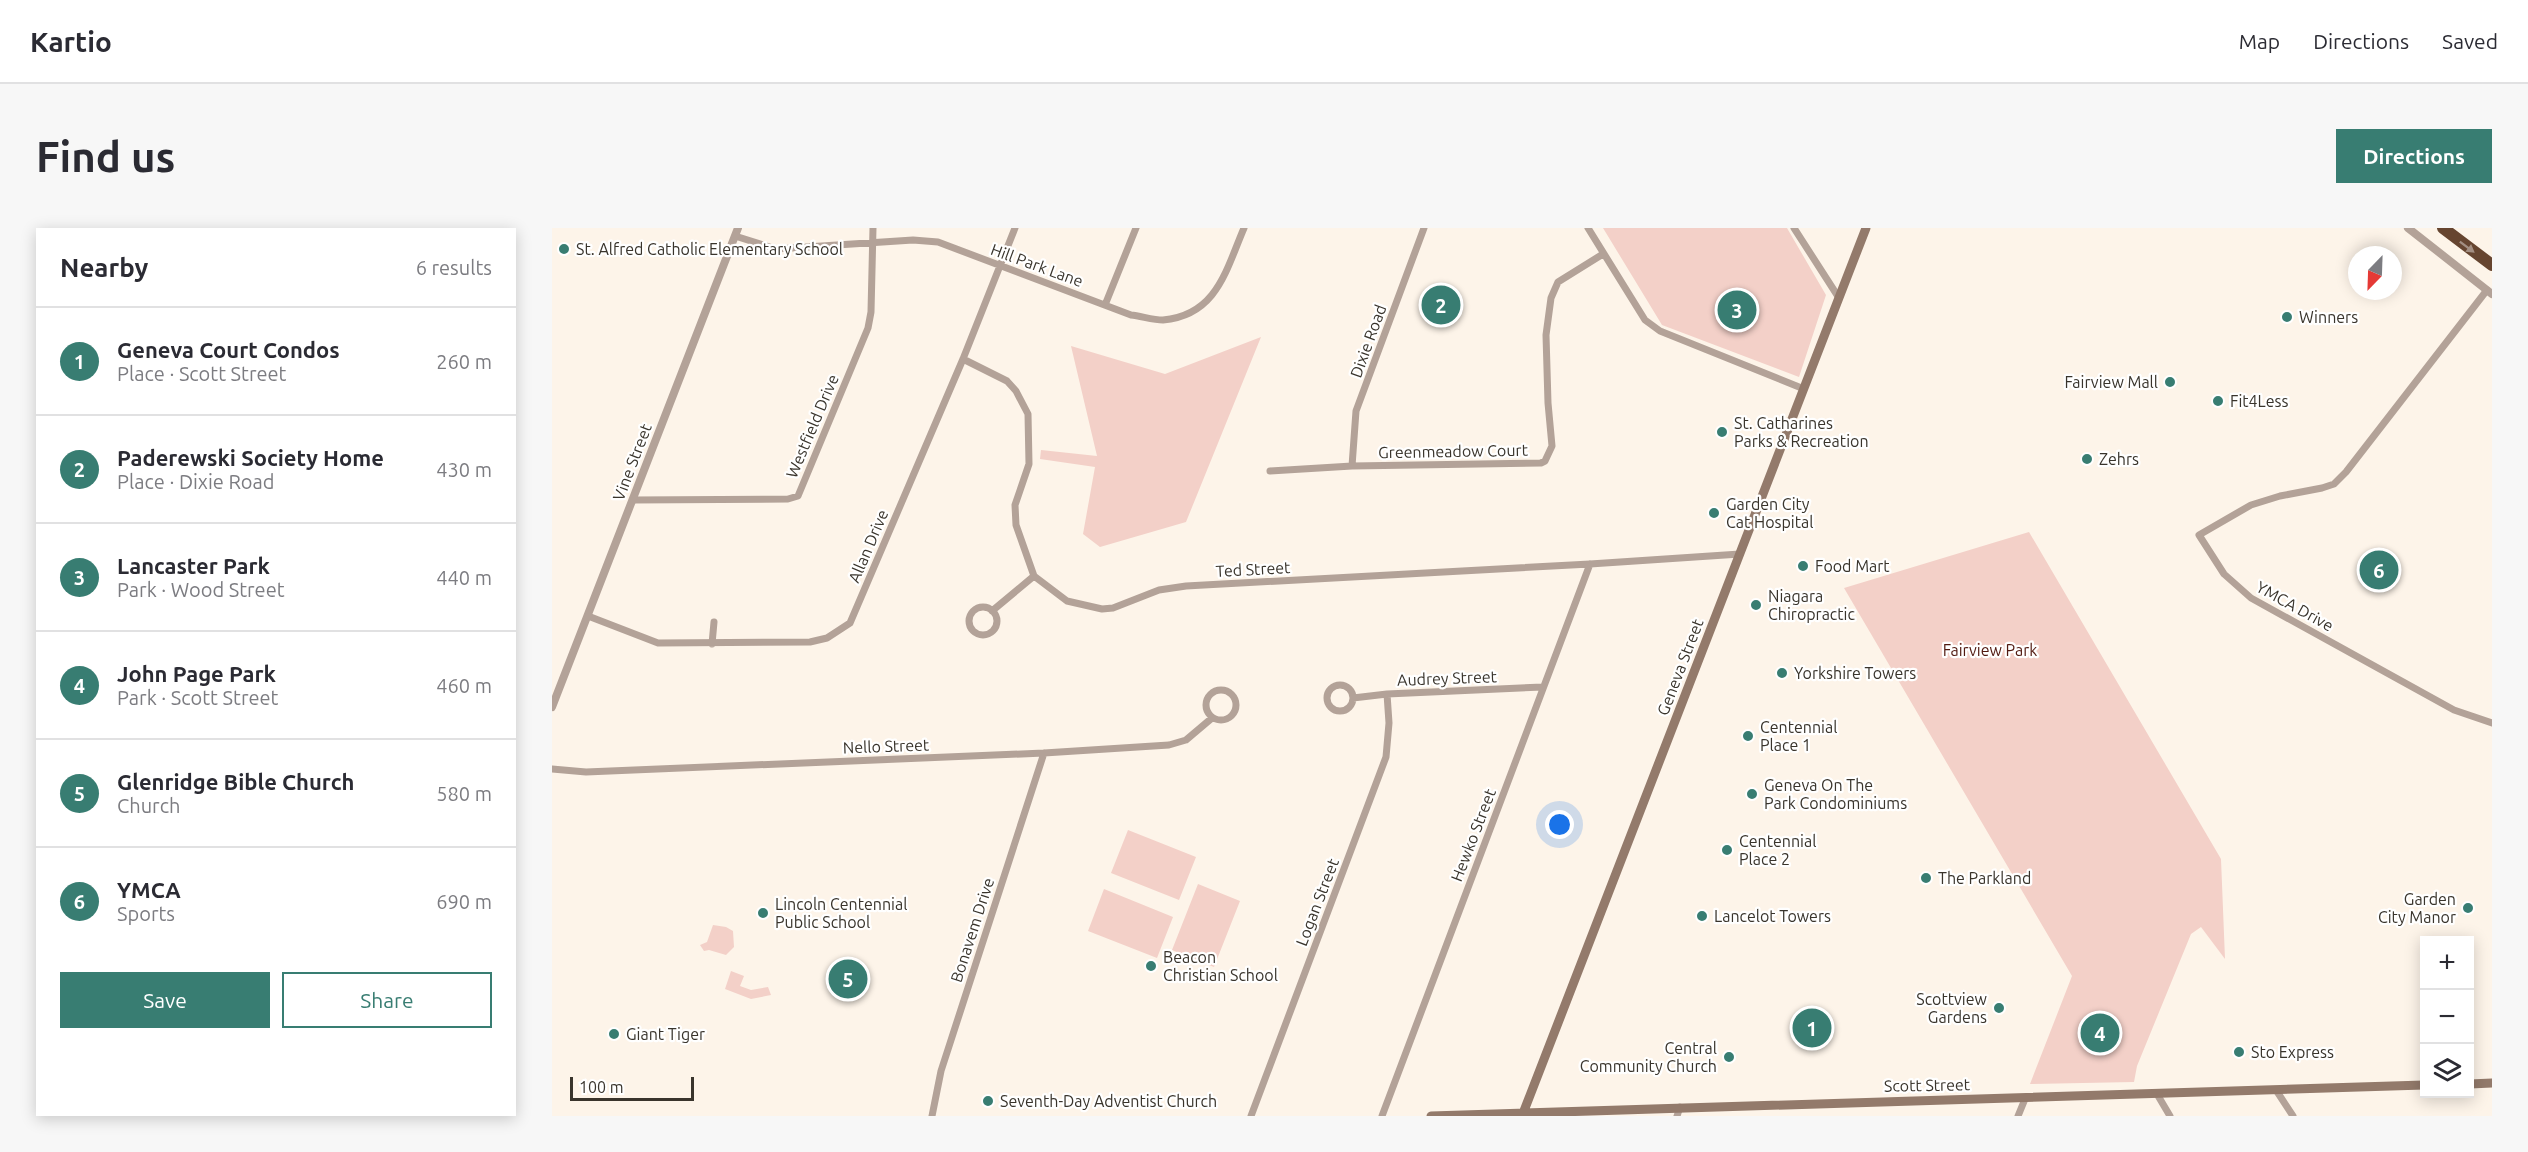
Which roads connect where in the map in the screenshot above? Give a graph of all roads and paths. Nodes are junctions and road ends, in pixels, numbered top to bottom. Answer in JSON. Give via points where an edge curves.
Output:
{"nodes":[{"id":1,"x":873,"y":228,"type":"edge"},
{"id":2,"x":1015,"y":228,"type":"edge"},
{"id":3,"x":1136,"y":228,"type":"edge"},
{"id":4,"x":1244,"y":228,"type":"edge"},
{"id":5,"x":1424,"y":228,"type":"edge"},
{"id":6,"x":1588,"y":228,"type":"edge"},
{"id":7,"x":1794,"y":228,"type":"edge"},
{"id":8,"x":1866,"y":228,"type":"edge"},
{"id":9,"x":2408,"y":228,"type":"edge"},
{"id":10,"x":2443,"y":228,"type":"edge"},
{"id":11,"x":737,"y":232,"type":"edge"},
{"id":12,"x":872,"y":242,"type":"junction"},
{"id":13,"x":1603,"y":254,"type":"junction"},
{"id":14,"x":1000,"y":266,"type":"junction"},
{"id":15,"x":2492,"y":266,"type":"edge"},
{"id":16,"x":2489,"y":292,"type":"edge"},
{"id":17,"x":1839,"y":298,"type":"junction"},
{"id":18,"x":1106,"y":305,"type":"junction"},
{"id":19,"x":963,"y":359,"type":"junction"},
{"id":20,"x":1804,"y":389,"type":"junction"},
{"id":21,"x":1352,"y":466,"type":"junction"},
{"id":22,"x":1270,"y":471,"type":"dead end"},
{"id":23,"x":633,"y":500,"type":"junction"},
{"id":24,"x":1740,"y":554,"type":"junction"},
{"id":25,"x":1590,"y":564,"type":"junction"},
{"id":26,"x":1034,"y":576,"type":"junction"},
{"id":27,"x":992,"y":611,"type":"junction"},
{"id":28,"x":588,"y":616,"type":"junction"},
{"id":29,"x":714,"y":622,"type":"dead end"},
{"id":30,"x":712,"y":644,"type":"junction"},
{"id":31,"x":1543,"y":687,"type":"junction"},
{"id":32,"x":1387,"y":694,"type":"junction"},
{"id":33,"x":1353,"y":698,"type":"dead end"},
{"id":34,"x":552,"y":707,"type":"edge"},
{"id":35,"x":1212,"y":718,"type":"junction"},
{"id":36,"x":2492,"y":723,"type":"edge"},
{"id":37,"x":1044,"y":753,"type":"junction"},
{"id":38,"x":552,"y":768,"type":"edge"},
{"id":39,"x":2492,"y":1083,"type":"edge"},
{"id":40,"x":2474,"y":1084,"type":"edge"},
{"id":41,"x":2420,"y":1085,"type":"edge"},
{"id":42,"x":2276,"y":1090,"type":"junction"},
{"id":43,"x":2157,"y":1094,"type":"junction"},
{"id":44,"x":2025,"y":1099,"type":"junction"},
{"id":45,"x":1679,"y":1112,"type":"edge"},
{"id":46,"x":1522,"y":1114,"type":"edge"},
{"id":47,"x":932,"y":1116,"type":"edge"},
{"id":48,"x":1251,"y":1116,"type":"edge"},
{"id":49,"x":1382,"y":1116,"type":"edge"},
{"id":50,"x":1431,"y":1116,"type":"edge"},
{"id":51,"x":2018,"y":1116,"type":"edge"},
{"id":52,"x":2170,"y":1116,"type":"edge"},
{"id":53,"x":2293,"y":1116,"type":"edge"}],
"edges":[{"from":1,"to":12,"type":"street"},
{"from":2,"to":14,"type":"street","name":"Allan Drive"},
{"from":3,"to":18,"type":"street"},
{"from":4,"to":18,"type":"street","name":"Hill Park Lane","via":[[1218,290],[1194,311],[1162,320],[1131,315]]},
{"from":5,"to":21,"type":"street","name":"Dixie Road","via":[[1356,411]]},
{"from":6,"to":13,"type":"street"},
{"from":7,"to":17,"type":"street"},
{"from":8,"to":17,"type":"main road","name":"Geneva Street"},
{"from":9,"to":16,"type":"street"},
{"from":10,"to":15,"type":"highway","one_way":true},
{"from":11,"to":12,"type":"street","name":"Hill Park Lane","via":[[776,249]]},
{"from":11,"to":23,"type":"street","name":"Vine Street"},
{"from":12,"to":14,"type":"street","name":"Hill Park Lane","via":[[938,243]]},
{"from":12,"to":23,"type":"street","name":"Westfield Drive","via":[[868,328],[798,496]]},
{"from":13,"to":20,"type":"street","via":[[1645,321],[1660,331]]},
{"from":13,"to":21,"type":"street","name":"Greenmeadow Court","via":[[1558,282],[1551,298],[1546,335],[1552,446],[1545,461]]},
{"from":14,"to":18,"type":"street","name":"Hill Park Lane"},
{"from":14,"to":19,"type":"street","name":"Allan Drive"},
{"from":16,"to":36,"type":"street","name":"YMCA Drive","via":[[2338,480],[2322,489],[2251,505],[2199,535],[2224,574],[2252,598],[2454,710]]},
{"from":17,"to":20,"type":"main road","name":"Geneva Street"},
{"from":19,"to":26,"type":"street","via":[[1007,381],[1028,414],[1029,464],[1015,505],[1016,525]]},
{"from":19,"to":30,"type":"street","name":"Allan Drive","via":[[850,623],[827,638],[810,642]]},
{"from":20,"to":24,"type":"main road","name":"Geneva Street"},
{"from":21,"to":22,"type":"street","name":"Greenmeadow Court"},
{"from":23,"to":28,"type":"street","name":"Vine Street"},
{"from":24,"to":25,"type":"street","name":"Ted Street"},
{"from":24,"to":46,"type":"main road","name":"Geneva Street"},
{"from":25,"to":26,"type":"street","name":"Ted Street","via":[[1186,586],[1160,590],[1102,609],[1067,601]]},
{"from":25,"to":31,"type":"street","name":"Hewko Street"},
{"from":26,"to":27,"type":"street"},
{"from":27,"to":27,"type":"street","via":[[996,618],[993,630],[981,635],[973,631],[969,623],[971,614],[983,607]]},
{"from":28,"to":30,"type":"street","name":"Allan Drive","via":[[658,643]]},
{"from":28,"to":34,"type":"street","name":"Vine Street"},
{"from":29,"to":30,"type":"street"},
{"from":31,"to":32,"type":"street","name":"Audrey Street"},
{"from":31,"to":49,"type":"street","name":"Hewko Street"},
{"from":32,"to":33,"type":"street","name":"Audrey Street"},
{"from":32,"to":48,"type":"street","name":"Logan Street","via":[[1386,757]]},
{"from":35,"to":35,"type":"street","via":[[1206,711],[1208,697],[1215,691],[1229,692],[1236,701],[1235,711],[1228,719]]},
{"from":35,"to":37,"type":"street","name":"Nello Street","via":[[1186,740],[1169,745]]},
{"from":37,"to":38,"type":"street","name":"Nello Street","via":[[586,772]]},
{"from":37,"to":47,"type":"street","name":"Bonavem Drive","via":[[940,1071]]},
{"from":39,"to":40,"type":"main road"},
{"from":41,"to":42,"type":"main road","name":"Scott Street"},
{"from":42,"to":43,"type":"main road","name":"Scott Street"},
{"from":42,"to":53,"type":"street"},
{"from":43,"to":44,"type":"main road","name":"Scott Street"},
{"from":43,"to":52,"type":"street"},
{"from":44,"to":45,"type":"main road","name":"Scott Street","via":[[1904,1100]]},
{"from":44,"to":51,"type":"street"},
{"from":45,"to":46,"type":"main road","name":"Scott Street"},
{"from":46,"to":50,"type":"main road","name":"Scott Street"}]}
